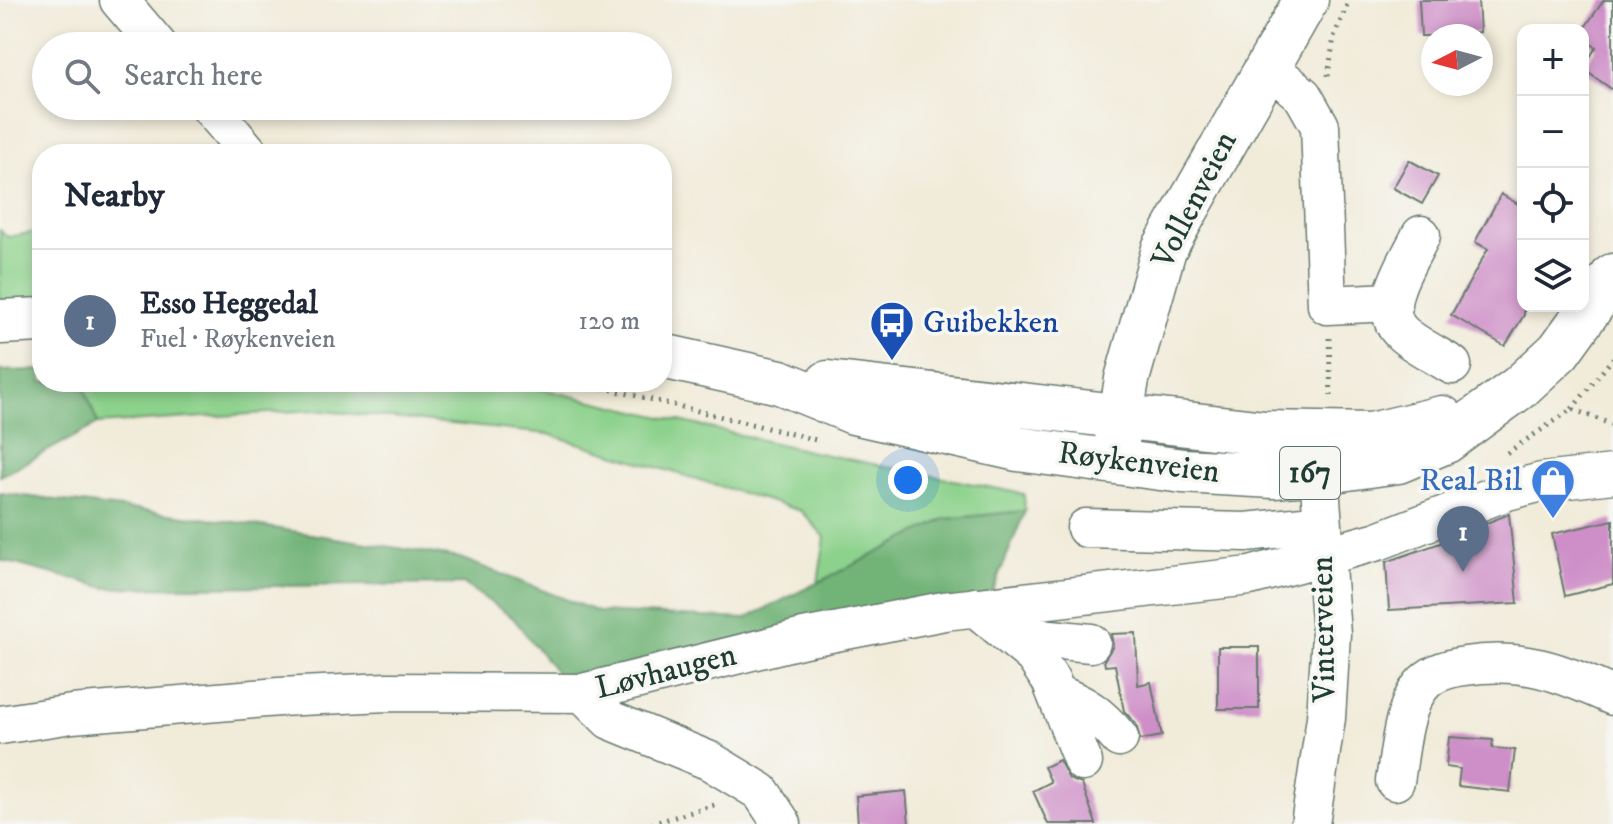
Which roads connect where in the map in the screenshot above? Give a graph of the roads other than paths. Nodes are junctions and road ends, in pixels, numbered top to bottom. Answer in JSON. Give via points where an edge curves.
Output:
{"nodes":[{"id":1,"x":119,"y":0,"type":"edge"},
{"id":2,"x":1306,"y":0,"type":"edge"},
{"id":3,"x":146,"y":32,"type":"edge"},
{"id":4,"x":1269,"y":67,"type":"junction"},
{"id":5,"x":221,"y":120,"type":"edge"},
{"id":6,"x":241,"y":144,"type":"edge"},
{"id":7,"x":1421,"y":235,"type":"dead end"},
{"id":8,"x":1613,"y":276,"type":"edge"},
{"id":9,"x":1392,"y":302,"type":"junction"},
{"id":10,"x":32,"y":320,"type":"edge"},
{"id":11,"x":0,"y":322,"type":"edge"},
{"id":12,"x":672,"y":358,"type":"edge"},
{"id":13,"x":1452,"y":365,"type":"dead end"},
{"id":14,"x":780,"y":382,"type":"junction"},
{"id":15,"x":1120,"y":419,"type":"junction"},
{"id":16,"x":1326,"y":437,"type":"junction"},
{"id":17,"x":1114,"y":462,"type":"junction"},
{"id":18,"x":1613,"y":474,"type":"edge"},
{"id":19,"x":1086,"y":528,"type":"dead end"},
{"id":20,"x":1323,"y":540,"type":"junction"},
{"id":21,"x":975,"y":607,"type":"junction"},
{"id":22,"x":1010,"y":635,"type":"junction"},
{"id":23,"x":1091,"y":643,"type":"dead end"},
{"id":24,"x":583,"y":693,"type":"junction"},
{"id":25,"x":1056,"y":694,"type":"junction"},
{"id":26,"x":1613,"y":696,"type":"edge"},
{"id":27,"x":0,"y":725,"type":"edge"},
{"id":28,"x":1119,"y":738,"type":"dead end"},
{"id":29,"x":1083,"y":762,"type":"dead end"},
{"id":30,"x":1395,"y":781,"type":"dead end"},
{"id":31,"x":782,"y":824,"type":"edge"},
{"id":32,"x":1310,"y":824,"type":"edge"}],
"edges":[{"from":1,"to":3,"type":"street"},
{"from":2,"to":4,"type":"main road","name":"Vollenveien"},
{"from":4,"to":9,"type":"street","via":[[1303,96],[1320,126],[1327,305]]},
{"from":4,"to":15,"type":"main road","name":"Vollenveien","via":[[1164,249]]},
{"from":5,"to":6,"type":"street"},
{"from":7,"to":9,"type":"street"},
{"from":8,"to":16,"type":"main road","name":"Røykenveien","number":"167","via":[[1559,351],[1446,441],[1376,466]]},
{"from":9,"to":13,"type":"street","via":[[1401,333]]},
{"from":10,"to":11,"type":"main road"},
{"from":12,"to":14,"type":"main road","name":"Røykenveien","number":"167"},
{"from":14,"to":15,"type":"main road","name":"Røykenveien","number":"167","via":[[853,384]]},
{"from":14,"to":17,"type":"main road","name":"Røykenveien","number":"167","via":[[854,412],[925,430]]},
{"from":15,"to":16,"type":"main road","name":"Røykenveien","number":"167"},
{"from":15,"to":17,"type":"main road","name":"Vollenveien"},
{"from":16,"to":17,"type":"main road","name":"Røykenveien","number":"167","via":[[1232,474]]},
{"from":16,"to":20,"type":"street","name":"Vinterveien"},
{"from":18,"to":20,"type":"street","via":[[1507,491],[1378,541]]},
{"from":19,"to":20,"type":"street","via":[[1246,532]]},
{"from":20,"to":21,"type":"street","name":"Løvhaugen","via":[[1250,576]]},
{"from":20,"to":32,"type":"street","name":"Vinterveien","via":[[1331,634],[1326,718]]},
{"from":21,"to":22,"type":"street"},
{"from":21,"to":24,"type":"street","name":"Løvhaugen","via":[[804,638]]},
{"from":22,"to":23,"type":"street"},
{"from":22,"to":25,"type":"street","via":[[1034,656]]},
{"from":24,"to":27,"type":"street","name":"Løvhaugen","via":[[279,697]]},
{"from":24,"to":31,"type":"street","via":[[610,720],[710,761],[761,792]]},
{"from":25,"to":28,"type":"street","via":[[1100,715]]},
{"from":25,"to":29,"type":"street"},
{"from":26,"to":30,"type":"street","via":[[1558,672],[1508,661],[1450,668],[1421,685],[1414,699]]}]}
